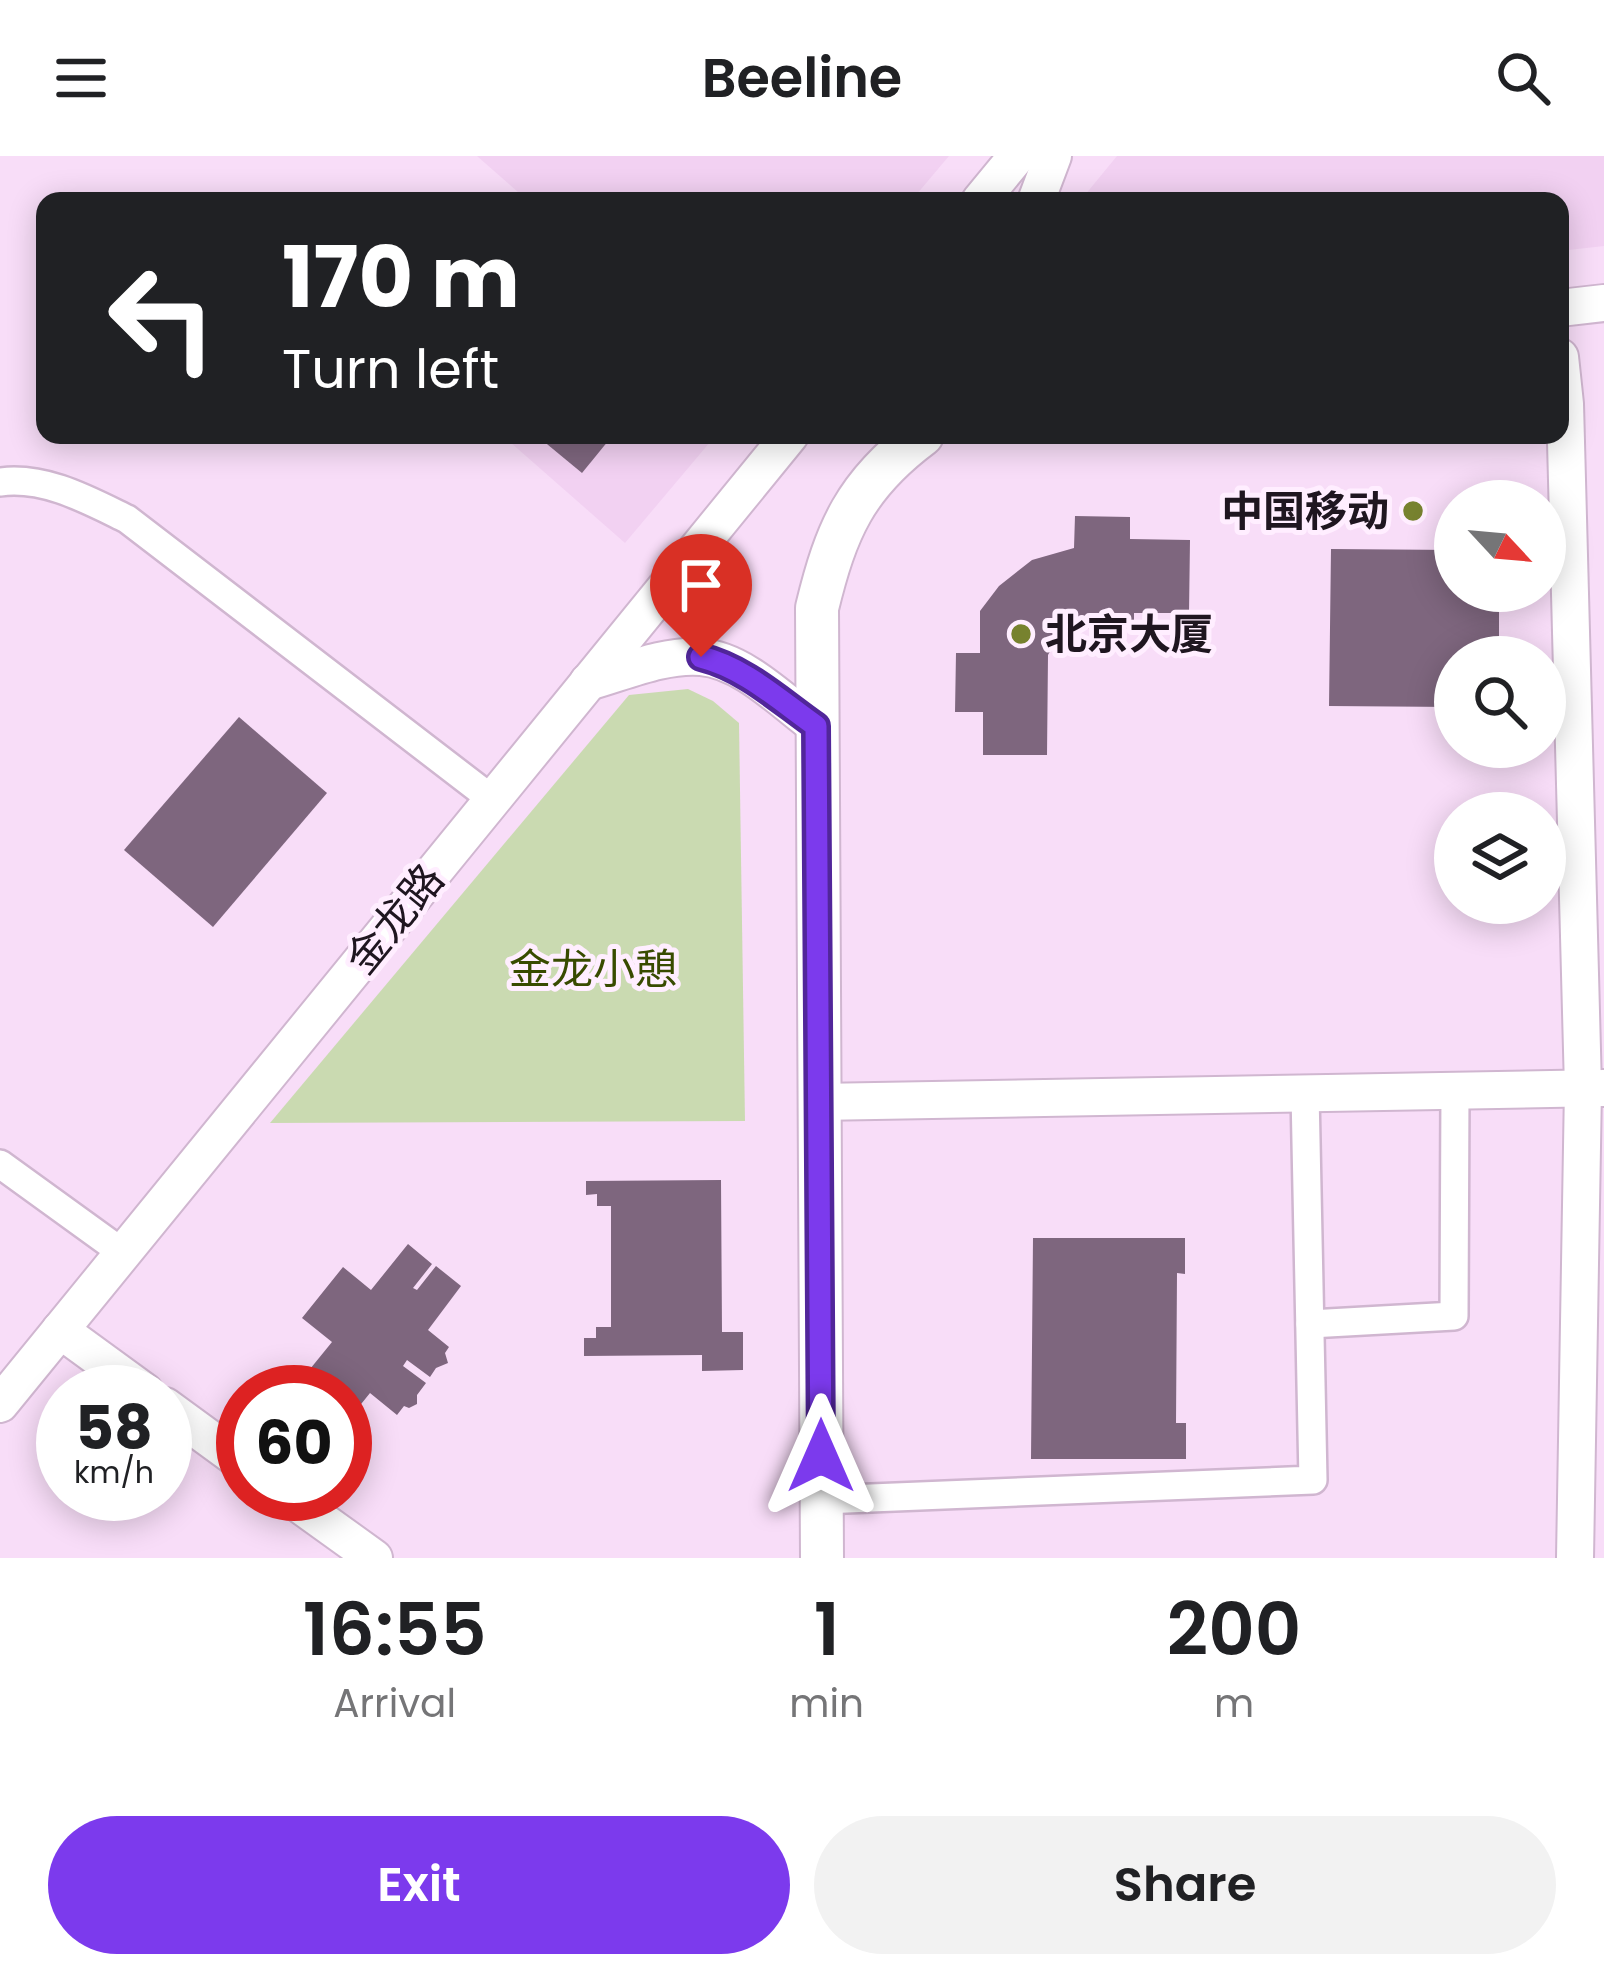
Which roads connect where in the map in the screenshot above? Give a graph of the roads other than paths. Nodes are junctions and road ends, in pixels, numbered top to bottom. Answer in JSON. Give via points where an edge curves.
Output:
{"nodes":[{"id":1,"x":1017,"y":156,"type":"edge"},
{"id":2,"x":1052,"y":156,"type":"edge"},
{"id":3,"x":987,"y":192,"type":"edge"},
{"id":4,"x":1039,"y":192,"type":"edge"},
{"id":5,"x":1604,"y":303,"type":"edge"},
{"id":6,"x":1569,"y":307,"type":"edge"},
{"id":7,"x":783,"y":444,"type":"edge"},
{"id":8,"x":912,"y":444,"type":"edge"},
{"id":9,"x":1567,"y":444,"type":"edge"},
{"id":10,"x":0,"y":482,"type":"edge"},
{"id":11,"x":589,"y":682,"type":"junction"},
{"id":12,"x":816,"y":726,"type":"junction"},
{"id":13,"x":493,"y":800,"type":"junction"},
{"id":14,"x":1594,"y":1088,"type":"edge"},
{"id":15,"x":1455,"y":1091,"type":"junction"},
{"id":16,"x":1305,"y":1093,"type":"junction"},
{"id":17,"x":818,"y":1102,"type":"junction"},
{"id":18,"x":0,"y":1164,"type":"edge"},
{"id":19,"x":123,"y":1253,"type":"junction"},
{"id":20,"x":1310,"y":1324,"type":"junction"},
{"id":21,"x":60,"y":1330,"type":"junction"},
{"id":22,"x":108,"y":1365,"type":"edge"},
{"id":23,"x":0,"y":1403,"type":"edge"},
{"id":24,"x":821,"y":1500,"type":"junction"},
{"id":25,"x":323,"y":1521,"type":"edge"},
{"id":26,"x":374,"y":1558,"type":"edge"},
{"id":27,"x":822,"y":1558,"type":"edge"},
{"id":28,"x":1575,"y":1558,"type":"edge"}],
"edges":[{"from":1,"to":3,"type":"street"},
{"from":2,"to":4,"type":"street"},
{"from":5,"to":6,"type":"street"},
{"from":7,"to":11,"type":"street","name":"金龙路"},
{"from":8,"to":12,"type":"main road","via":[[864,488],[832,545],[817,608]]},
{"from":9,"to":14,"type":"street"},
{"from":10,"to":13,"type":"street","via":[[75,493],[127,520]]},
{"from":11,"to":12,"type":"street","via":[[701,657],[744,674]]},
{"from":11,"to":13,"type":"street","name":"金龙路"},
{"from":12,"to":17,"type":"main road"},
{"from":13,"to":19,"type":"street","name":"金龙路"},
{"from":14,"to":15,"type":"street"},
{"from":14,"to":28,"type":"street"},
{"from":15,"to":16,"type":"street"},
{"from":15,"to":20,"type":"street","via":[[1454,1316]]},
{"from":16,"to":17,"type":"street"},
{"from":16,"to":20,"type":"street"},
{"from":17,"to":24,"type":"main road"},
{"from":18,"to":19,"type":"street"},
{"from":19,"to":21,"type":"street","name":"金龙路"},
{"from":20,"to":24,"type":"street","via":[[1312,1480]]},
{"from":21,"to":22,"type":"street"},
{"from":21,"to":23,"type":"street","name":"金龙路"},
{"from":24,"to":27,"type":"main road"},
{"from":25,"to":26,"type":"street"}]}
